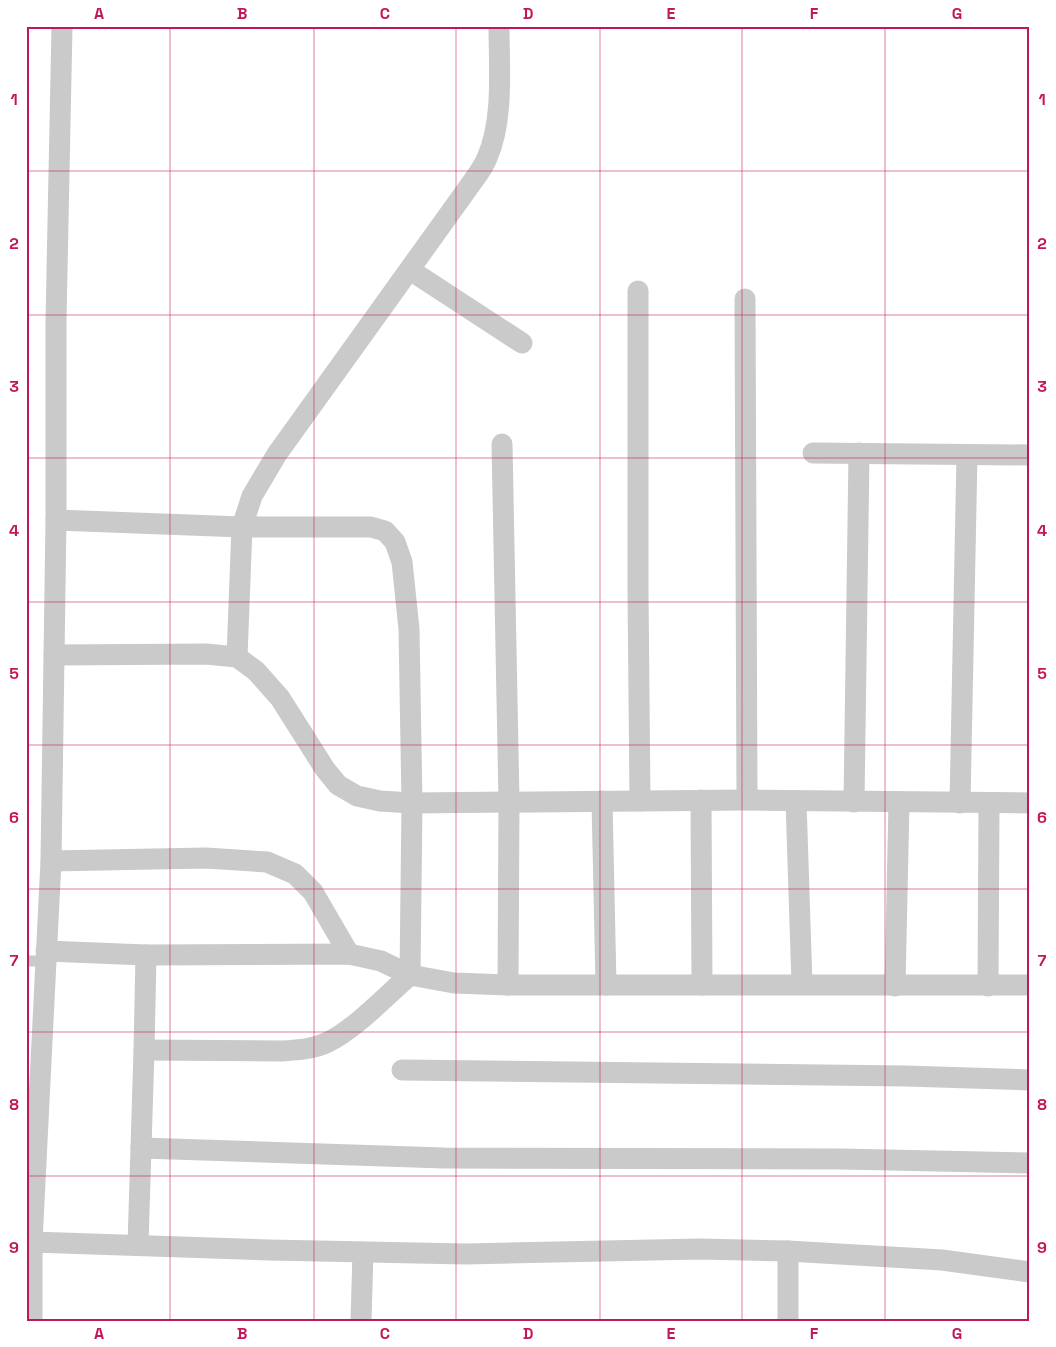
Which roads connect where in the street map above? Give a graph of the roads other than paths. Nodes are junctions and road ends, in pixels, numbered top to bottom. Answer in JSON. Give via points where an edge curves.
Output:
{"nodes":[{"id":1,"x":62,"y":26,"type":"edge"},
{"id":2,"x":499,"y":26,"type":"edge"},
{"id":3,"x":410,"y":270,"type":"junction"},
{"id":4,"x":638,"y":291,"type":"dead end"},
{"id":5,"x":745,"y":299,"type":"dead end"},
{"id":6,"x":522,"y":342,"type":"dead end"},
{"id":7,"x":502,"y":444,"type":"dead end"},
{"id":8,"x":814,"y":452,"type":"dead end"},
{"id":9,"x":859,"y":453,"type":"junction"},
{"id":10,"x":967,"y":455,"type":"junction"},
{"id":11,"x":1030,"y":455,"type":"edge"},
{"id":12,"x":56,"y":520,"type":"junction"},
{"id":13,"x":242,"y":527,"type":"junction"},
{"id":14,"x":54,"y":655,"type":"junction"},
{"id":15,"x":237,"y":657,"type":"junction"},
{"id":16,"x":701,"y":800,"type":"junction"},
{"id":17,"x":747,"y":800,"type":"junction"},
{"id":18,"x":509,"y":801,"type":"junction"},
{"id":19,"x":602,"y":801,"type":"junction"},
{"id":20,"x":640,"y":801,"type":"junction"},
{"id":21,"x":796,"y":801,"type":"junction"},
{"id":22,"x":854,"y":802,"type":"junction"},
{"id":23,"x":899,"y":802,"type":"junction"},
{"id":24,"x":412,"y":803,"type":"junction"},
{"id":25,"x":960,"y":803,"type":"junction"},
{"id":26,"x":989,"y":803,"type":"junction"},
{"id":27,"x":1030,"y":803,"type":"edge"},
{"id":28,"x":51,"y":861,"type":"junction"},
{"id":29,"x":349,"y":954,"type":"junction"},
{"id":30,"x":146,"y":955,"type":"junction"},
{"id":31,"x":39,"y":958,"type":"edge"},
{"id":32,"x":410,"y":975,"type":"junction"},
{"id":33,"x":802,"y":984,"type":"junction"},
{"id":34,"x":508,"y":985,"type":"junction"},
{"id":35,"x":606,"y":985,"type":"junction"},
{"id":36,"x":702,"y":985,"type":"junction"},
{"id":37,"x":895,"y":986,"type":"junction"},
{"id":38,"x":988,"y":986,"type":"junction"},
{"id":39,"x":1030,"y":986,"type":"edge"},
{"id":40,"x":144,"y":1050,"type":"junction"},
{"id":41,"x":402,"y":1070,"type":"dead end"},
{"id":42,"x":1030,"y":1080,"type":"edge"},
{"id":43,"x":141,"y":1148,"type":"junction"},
{"id":44,"x":1030,"y":1163,"type":"edge"},
{"id":45,"x":138,"y":1245,"type":"junction"},
{"id":46,"x":30,"y":1248,"type":"edge"},
{"id":47,"x":788,"y":1251,"type":"junction"},
{"id":48,"x":363,"y":1252,"type":"junction"},
{"id":49,"x":1030,"y":1272,"type":"edge"},
{"id":50,"x":32,"y":1321,"type":"edge"},
{"id":51,"x":361,"y":1321,"type":"edge"},
{"id":52,"x":788,"y":1321,"type":"edge"}],
"edges":[{"from":1,"to":12,"type":"street"},
{"from":2,"to":3,"type":"street","via":[[497,119],[487,158]]},
{"from":3,"to":6,"type":"street"},
{"from":3,"to":13,"type":"street","via":[[277,454],[252,496]]},
{"from":4,"to":20,"type":"street"},
{"from":5,"to":17,"type":"street"},
{"from":7,"to":18,"type":"street"},
{"from":8,"to":9,"type":"street"},
{"from":9,"to":10,"type":"street"},
{"from":9,"to":22,"type":"street"},
{"from":10,"to":11,"type":"street"},
{"from":10,"to":25,"type":"street"},
{"from":12,"to":13,"type":"street"},
{"from":12,"to":14,"type":"street"},
{"from":13,"to":15,"type":"street"},
{"from":13,"to":24,"type":"street","via":[[371,527],[385,531],[395,542],[402,562],[409,629]]},
{"from":14,"to":15,"type":"street","via":[[206,654]]},
{"from":14,"to":28,"type":"street"},
{"from":15,"to":24,"type":"street","via":[[256,670],[280,698],[338,785],[357,796],[380,802]]},
{"from":16,"to":17,"type":"street"},
{"from":16,"to":20,"type":"street"},
{"from":16,"to":36,"type":"street"},
{"from":17,"to":21,"type":"street"},
{"from":18,"to":19,"type":"street"},
{"from":18,"to":24,"type":"street"},
{"from":18,"to":34,"type":"street"},
{"from":19,"to":20,"type":"street"},
{"from":19,"to":35,"type":"street"},
{"from":21,"to":22,"type":"street"},
{"from":21,"to":33,"type":"street"},
{"from":22,"to":23,"type":"street"},
{"from":23,"to":25,"type":"street"},
{"from":23,"to":37,"type":"street"},
{"from":24,"to":32,"type":"street"},
{"from":25,"to":26,"type":"street"},
{"from":26,"to":27,"type":"street"},
{"from":26,"to":38,"type":"street"},
{"from":28,"to":29,"type":"street","via":[[206,858],[268,862],[295,874],[313,892]]},
{"from":28,"to":31,"type":"street"},
{"from":29,"to":30,"type":"street"},
{"from":29,"to":32,"type":"street","via":[[381,961]]},
{"from":30,"to":31,"type":"street"},
{"from":30,"to":40,"type":"street"},
{"from":31,"to":46,"type":"street"},
{"from":32,"to":34,"type":"street","via":[[454,983]]},
{"from":32,"to":40,"type":"street","via":[[345,1032],[305,1049]]},
{"from":33,"to":36,"type":"street"},
{"from":33,"to":37,"type":"street"},
{"from":34,"to":35,"type":"street"},
{"from":35,"to":36,"type":"street"},
{"from":37,"to":38,"type":"street"},
{"from":38,"to":39,"type":"street"},
{"from":40,"to":43,"type":"street"},
{"from":41,"to":42,"type":"street"},
{"from":43,"to":44,"type":"street","via":[[444,1158]]},
{"from":43,"to":45,"type":"street"},
{"from":45,"to":46,"type":"street"},
{"from":45,"to":48,"type":"street"},
{"from":46,"to":50,"type":"street"},
{"from":47,"to":48,"type":"street"},
{"from":47,"to":49,"type":"street","via":[[942,1260]]},
{"from":47,"to":52,"type":"street"},
{"from":48,"to":51,"type":"street"}]}
